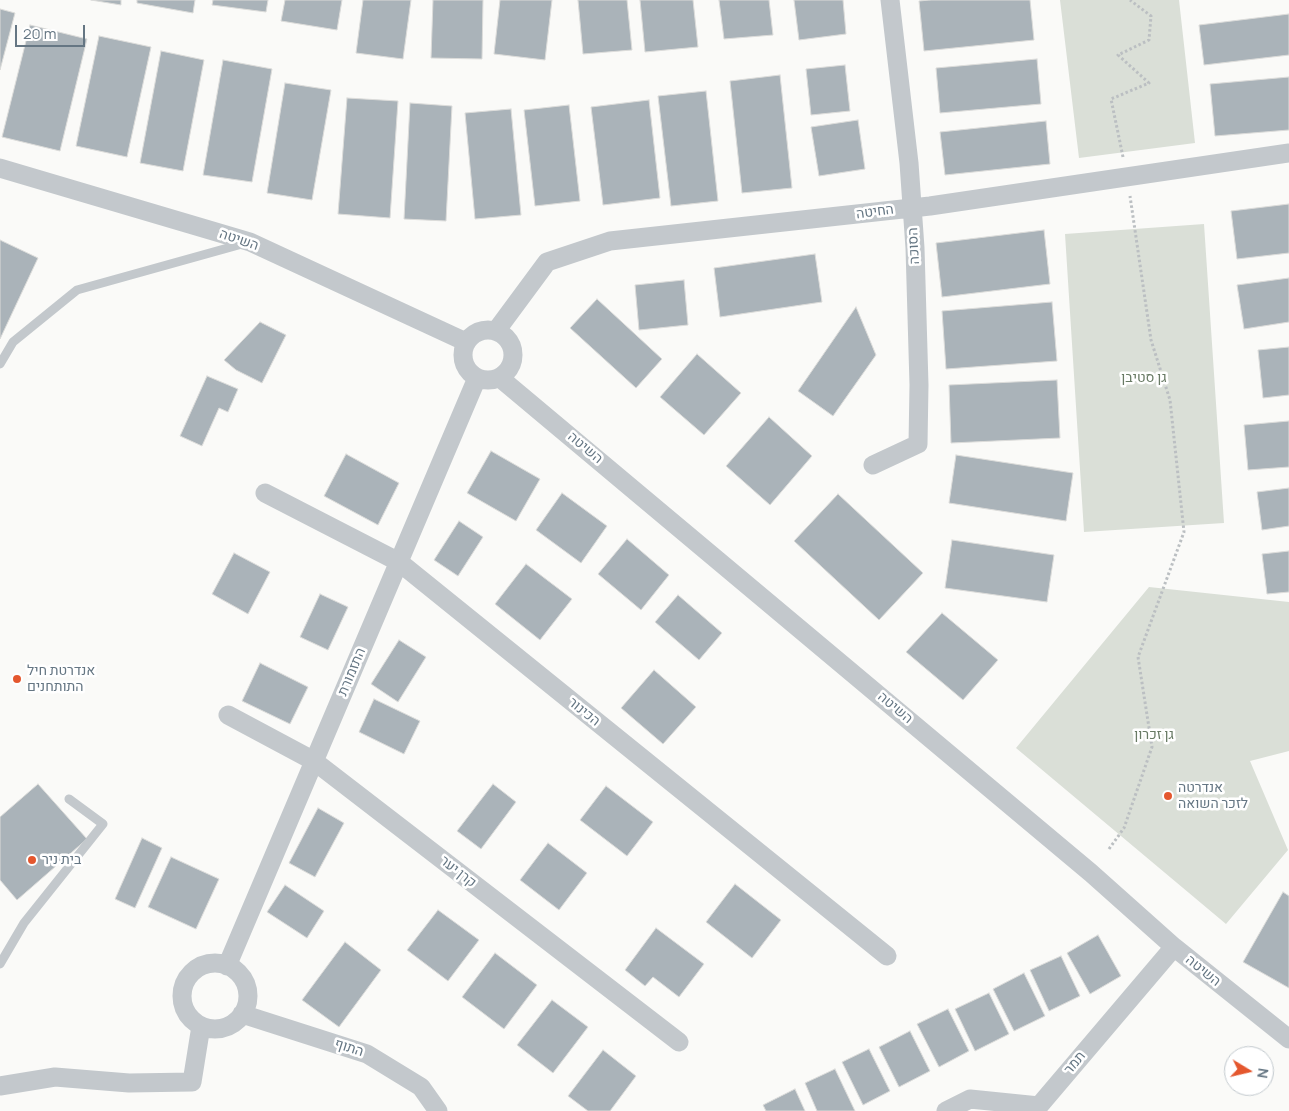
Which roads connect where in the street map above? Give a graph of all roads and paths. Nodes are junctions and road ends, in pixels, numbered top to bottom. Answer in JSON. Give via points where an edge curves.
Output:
{"nodes":[{"id":1,"x":890,"y":0,"type":"edge"},
{"id":2,"x":1130,"y":0,"type":"edge"},
{"id":3,"x":1289,"y":153,"type":"edge"},
{"id":4,"x":1124,"y":162,"type":"dead end"},
{"id":5,"x":0,"y":168,"type":"edge"},
{"id":6,"x":1130,"y":194,"type":"dead end"},
{"id":7,"x":912,"y":207,"type":"junction"},
{"id":8,"x":250,"y":242,"type":"junction"},
{"id":9,"x":496,"y":331,"type":"junction"},
{"id":10,"x":466,"y":342,"type":"junction"},
{"id":11,"x":0,"y":364,"type":"edge"},
{"id":12,"x":476,"y":378,"type":"junction"},
{"id":13,"x":500,"y":378,"type":"junction"},
{"id":14,"x":873,"y":465,"type":"dead end"},
{"id":15,"x":265,"y":493,"type":"dead end"},
{"id":16,"x":398,"y":562,"type":"junction"},
{"id":17,"x":228,"y":715,"type":"dead end"},
{"id":18,"x":314,"y":761,"type":"junction"},
{"id":19,"x":70,"y":799,"type":"dead end"},
{"id":20,"x":1109,"y":849,"type":"dead end"},
{"id":21,"x":1174,"y":947,"type":"junction"},
{"id":22,"x":887,"y":956,"type":"dead end"},
{"id":23,"x":0,"y":964,"type":"edge"},
{"id":24,"x":227,"y":966,"type":"junction"},
{"id":25,"x":242,"y":1014,"type":"junction"},
{"id":26,"x":201,"y":1026,"type":"junction"},
{"id":27,"x":1289,"y":1039,"type":"edge"},
{"id":28,"x":679,"y":1042,"type":"dead end"},
{"id":29,"x":0,"y":1086,"type":"edge"},
{"id":30,"x":1038,"y":1108,"type":"edge"},
{"id":31,"x":438,"y":1111,"type":"edge"},
{"id":32,"x":946,"y":1111,"type":"edge"}],
"edges":[{"from":1,"to":7,"type":"street","name":"הסוכה"},
{"from":2,"to":4,"type":"path","via":[[1151,16],[1149,40],[1118,55],[1149,82],[1111,99]]},
{"from":3,"to":7,"type":"street","name":"החיטה"},
{"from":5,"to":8,"type":"street","name":"השיטה"},
{"from":6,"to":20,"type":"path","via":[[1151,340],[1170,400],[1184,532],[1138,657],[1152,747],[1124,828]]},
{"from":7,"to":9,"type":"street","name":"החיטה","via":[[610,241],[547,262]]},
{"from":7,"to":14,"type":"street","name":"הסוכה","via":[[918,444]]},
{"from":8,"to":10,"type":"street","name":"השיטה"},
{"from":8,"to":11,"type":"lane","via":[[77,290],[13,342]]},
{"from":9,"to":10,"type":"street","via":[[479,332]]},
{"from":9,"to":13,"type":"street","via":[[509,341],[513,349],[512,366]]},
{"from":10,"to":12,"type":"street","via":[[462,358],[465,367]]},
{"from":12,"to":13,"type":"street","via":[[484,381]]},
{"from":12,"to":16,"type":"street","name":"התזמורת"},
{"from":13,"to":21,"type":"street","name":"השיטה"},
{"from":15,"to":16,"type":"street","name":"הכינור"},
{"from":16,"to":18,"type":"street","name":"התזמורת"},
{"from":16,"to":22,"type":"street","name":"הכינור"},
{"from":17,"to":18,"type":"street","name":"קרן יער"},
{"from":18,"to":24,"type":"street","name":"התזמורת"},
{"from":18,"to":28,"type":"street","name":"קרן יער"},
{"from":19,"to":23,"type":"lane","via":[[103,824],[24,923]]},
{"from":21,"to":27,"type":"street","name":"השיטה"},
{"from":21,"to":30,"type":"street","name":"תמר"},
{"from":24,"to":25,"type":"street","via":[[235,970],[246,986],[248,996]]},
{"from":24,"to":26,"type":"street","via":[[205,965],[195,970],[182,988],[185,1010],[191,1020]]},
{"from":25,"to":26,"type":"street","via":[[236,1022],[219,1029]]},
{"from":25,"to":31,"type":"street","name":"התוף","via":[[367,1054],[420,1087]]},
{"from":26,"to":29,"type":"street","via":[[192,1082],[129,1083],[55,1077]]},
{"from":30,"to":32,"type":"street","name":"תמר","via":[[970,1099]]}]}
